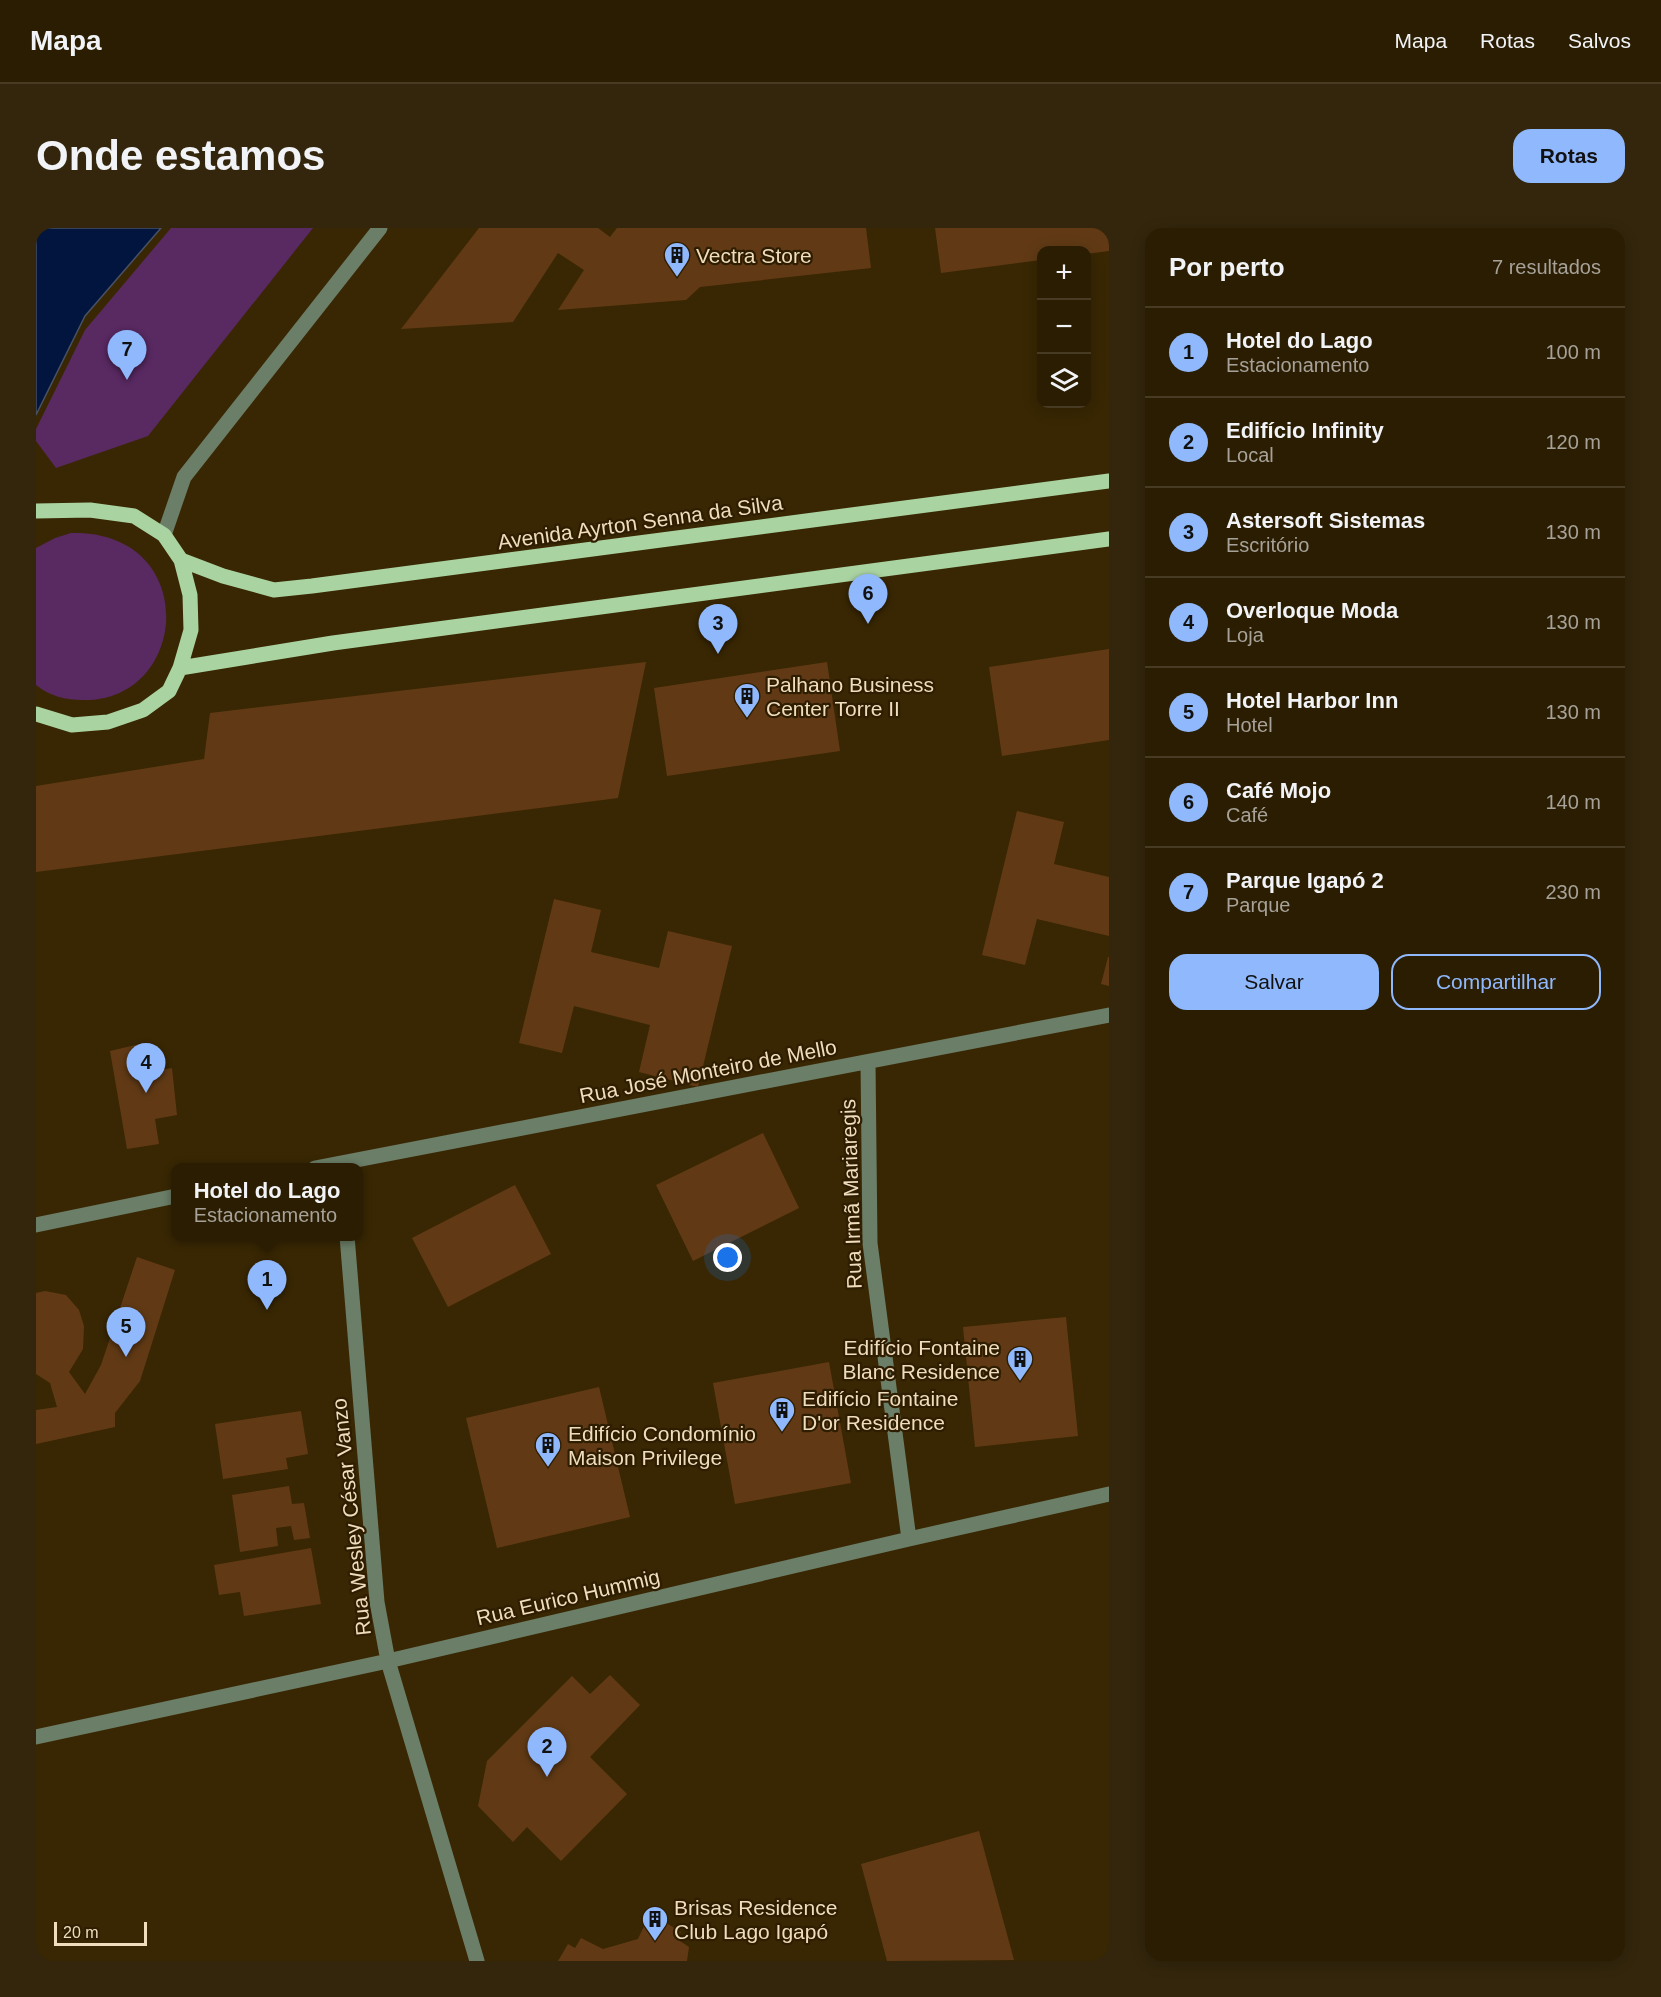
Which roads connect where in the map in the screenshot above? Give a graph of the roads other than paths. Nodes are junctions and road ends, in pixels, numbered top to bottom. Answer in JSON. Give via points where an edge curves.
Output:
{"nodes":[{"id":1,"x":380,"y":228,"type":"edge"},
{"id":2,"x":1109,"y":481,"type":"edge"},
{"id":3,"x":36,"y":511,"type":"edge"},
{"id":4,"x":164,"y":535,"type":"junction"},
{"id":5,"x":1109,"y":539,"type":"edge"},
{"id":6,"x":181,"y":560,"type":"junction"},
{"id":7,"x":180,"y":668,"type":"junction"},
{"id":8,"x":37,"y":716,"type":"edge"},
{"id":9,"x":1109,"y":1015,"type":"edge"},
{"id":10,"x":868,"y":1062,"type":"junction"},
{"id":11,"x":351,"y":1163,"type":"edge"},
{"id":12,"x":171,"y":1197,"type":"edge"},
{"id":13,"x":36,"y":1225,"type":"edge"},
{"id":14,"x":347,"y":1241,"type":"edge"},
{"id":15,"x":1109,"y":1494,"type":"edge"},
{"id":16,"x":909,"y":1539,"type":"junction"},
{"id":17,"x":388,"y":1661,"type":"junction"},
{"id":18,"x":36,"y":1737,"type":"edge"},
{"id":19,"x":477,"y":1961,"type":"edge"}],
"edges":[{"from":1,"to":4,"type":"street","via":[[184,477]]},
{"from":2,"to":6,"type":"main road","name":"Avenida Ayrton Senna da Silva","via":[[274,590]]},
{"from":3,"to":4,"type":"main road","via":[[90,510],[134,516]]},
{"from":4,"to":6,"type":"main road"},
{"from":5,"to":7,"type":"main road","via":[[345,642]]},
{"from":6,"to":7,"type":"main road","via":[[190,595],[191,630]]},
{"from":7,"to":8,"type":"main road","via":[[169,691],[143,710],[108,722],[72,725]]},
{"from":9,"to":10,"type":"street","name":"Rua José Monteiro de Mello"},
{"from":10,"to":11,"type":"street","name":"Rua José Monteiro de Mello"},
{"from":10,"to":16,"type":"street","name":"Rua Irmã Mariaregis","via":[[870,1243]]},
{"from":12,"to":13,"type":"street"},
{"from":14,"to":17,"type":"street","name":"Rua Wesley César Vanzo","via":[[377,1602]]},
{"from":15,"to":16,"type":"street","name":"Rua Eurico Hummig"},
{"from":16,"to":17,"type":"street","name":"Rua Eurico Hummig"},
{"from":17,"to":18,"type":"street","name":"Rua Eurico Hummig"},
{"from":17,"to":19,"type":"street","name":"Rua Wesley César Vanzo"}]}
